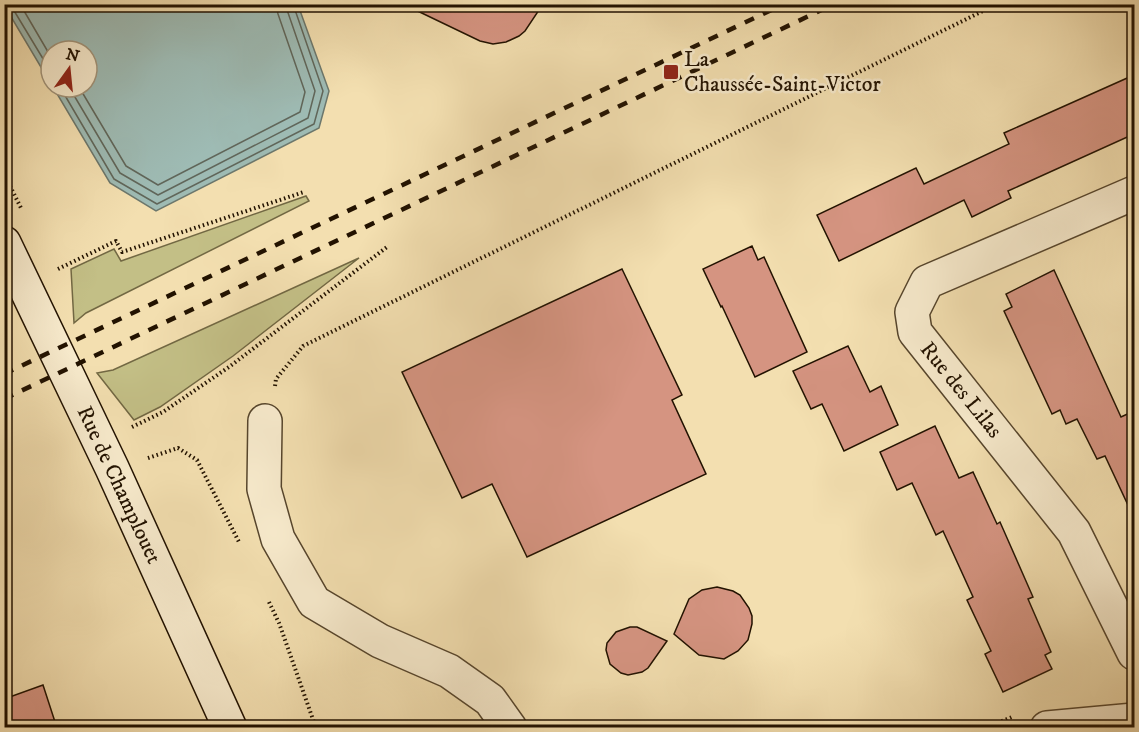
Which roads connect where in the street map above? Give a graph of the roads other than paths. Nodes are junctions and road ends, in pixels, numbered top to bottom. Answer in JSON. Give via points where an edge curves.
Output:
{"nodes":[{"id":1,"x":1134,"y":193,"type":"edge"},
{"id":2,"x":4,"y":243,"type":"edge"},
{"id":3,"x":265,"y":421,"type":"road end"},
{"id":4,"x":1134,"y":653,"type":"edge"},
{"id":5,"x":1134,"y":720,"type":"edge"},
{"id":6,"x":230,"y":728,"type":"edge"},
{"id":7,"x":510,"y":728,"type":"edge"},
{"id":8,"x":1047,"y":728,"type":"edge"}],
"edges":[{"from":1,"to":4,"type":"street","name":"Rue des Lilas","via":[[927,282],[912,312],[915,332],[1074,532]]},
{"from":2,"to":6,"type":"street","name":"Rue de Champlouet"},
{"from":3,"to":7,"type":"street","via":[[264,489],[278,539],[314,602],[380,641],[449,671],[490,700]]},
{"from":5,"to":8,"type":"street"}]}
